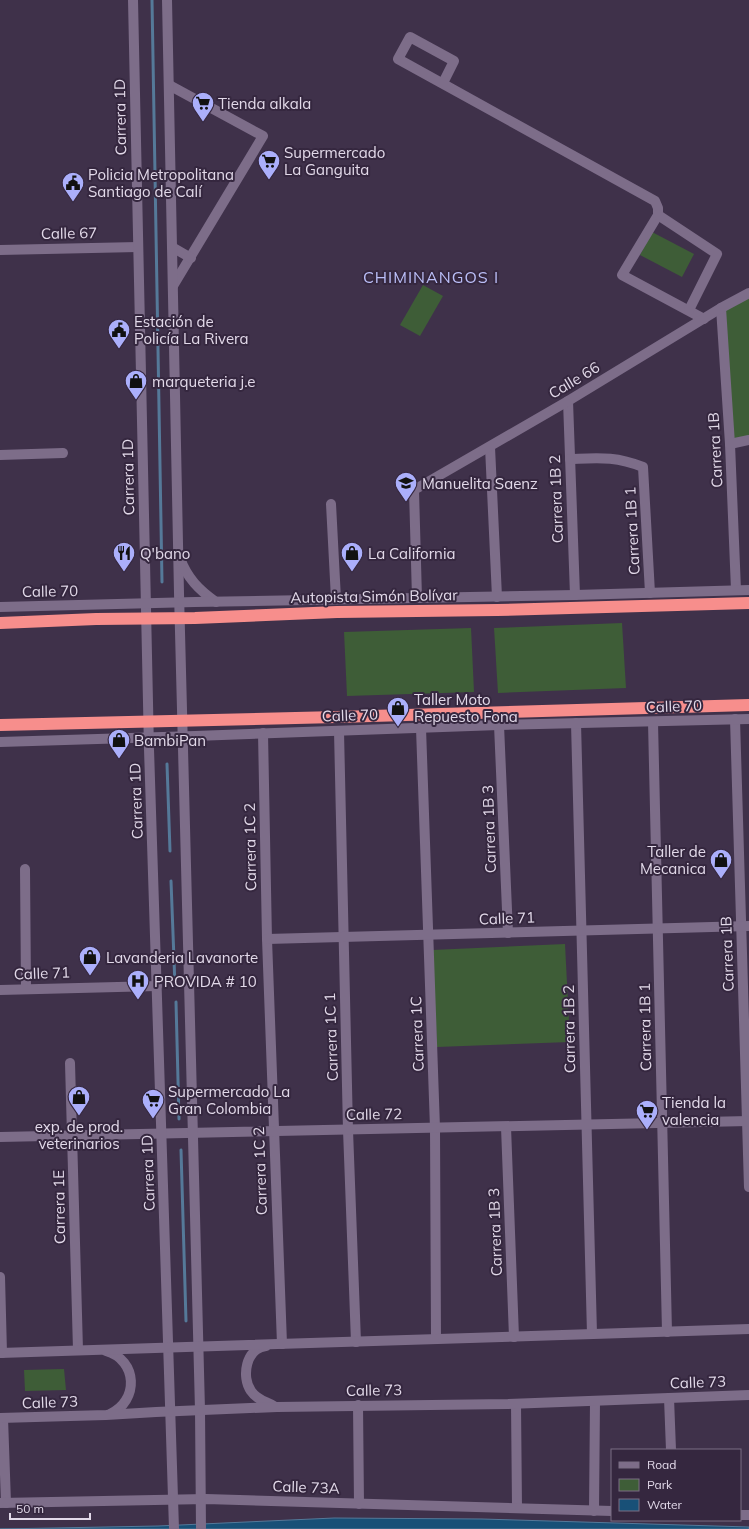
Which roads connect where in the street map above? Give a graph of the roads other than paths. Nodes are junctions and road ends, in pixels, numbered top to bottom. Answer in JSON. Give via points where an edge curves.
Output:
{"nodes":[{"id":1,"x":133,"y":0,"type":"edge"},
{"id":2,"x":167,"y":0,"type":"edge"},
{"id":3,"x":443,"y":83,"type":"junction"},
{"id":4,"x":169,"y":85,"type":"junction"},
{"id":5,"x":658,"y":215,"type":"junction"},
{"id":6,"x":138,"y":247,"type":"junction"},
{"id":7,"x":172,"y":247,"type":"junction"},
{"id":8,"x":0,"y":250,"type":"edge"},
{"id":9,"x":190,"y":258,"type":"junction"},
{"id":10,"x":173,"y":286,"type":"junction"},
{"id":11,"x":749,"y":293,"type":"edge"},
{"id":12,"x":721,"y":308,"type":"junction"},
{"id":13,"x":689,"y":310,"type":"junction"},
{"id":14,"x":704,"y":318,"type":"junction"},
{"id":15,"x":568,"y":402,"type":"junction"},
{"id":16,"x":749,"y":440,"type":"edge"},
{"id":17,"x":730,"y":444,"type":"junction"},
{"id":18,"x":490,"y":447,"type":"junction"},
{"id":19,"x":63,"y":453,"type":"dead end"},
{"id":20,"x":0,"y":455,"type":"edge"},
{"id":21,"x":570,"y":459,"type":"junction"},
{"id":22,"x":331,"y":504,"type":"dead end"},
{"id":23,"x":178,"y":546,"type":"junction"},
{"id":24,"x":736,"y":590,"type":"junction"},
{"id":25,"x":749,"y":590,"type":"edge"},
{"id":26,"x":650,"y":593,"type":"junction"},
{"id":27,"x":575,"y":595,"type":"junction"},
{"id":28,"x":497,"y":597,"type":"junction"},
{"id":29,"x":417,"y":598,"type":"junction"},
{"id":30,"x":336,"y":599,"type":"junction"},
{"id":31,"x":216,"y":602,"type":"junction"},
{"id":32,"x":179,"y":603,"type":"junction"},
{"id":33,"x":749,"y":603,"type":"edge"},
{"id":34,"x":146,"y":604,"type":"junction"},
{"id":35,"x":95,"y":605,"type":"junction"},
{"id":36,"x":0,"y":607,"type":"edge"},
{"id":37,"x":417,"y":611,"type":"junction"},
{"id":38,"x":180,"y":618,"type":"junction"},
{"id":39,"x":96,"y":619,"type":"junction"},
{"id":40,"x":147,"y":619,"type":"junction"},
{"id":41,"x":0,"y":623,"type":"edge"},
{"id":42,"x":749,"y":705,"type":"edge"},
{"id":43,"x":420,"y":714,"type":"junction"},
{"id":44,"x":735,"y":719,"type":"junction"},
{"id":45,"x":749,"y":719,"type":"edge"},
{"id":46,"x":183,"y":720,"type":"junction"},
{"id":47,"x":149,"y":721,"type":"junction"},
{"id":48,"x":653,"y":722,"type":"junction"},
{"id":49,"x":53,"y":723,"type":"junction"},
{"id":50,"x":576,"y":723,"type":"junction"},
{"id":51,"x":499,"y":724,"type":"junction"},
{"id":52,"x":0,"y":725,"type":"edge"},
{"id":53,"x":421,"y":728,"type":"junction"},
{"id":54,"x":339,"y":730,"type":"junction"},
{"id":55,"x":263,"y":734,"type":"junction"},
{"id":56,"x":183,"y":736,"type":"junction"},
{"id":57,"x":149,"y":738,"type":"junction"},
{"id":58,"x":53,"y":740,"type":"junction"},
{"id":59,"x":0,"y":742,"type":"edge"},
{"id":60,"x":25,"y":869,"type":"dead end"},
{"id":61,"x":745,"y":926,"type":"edge"},
{"id":62,"x":658,"y":929,"type":"junction"},
{"id":63,"x":581,"y":931,"type":"junction"},
{"id":64,"x":508,"y":933,"type":"junction"},
{"id":65,"x":429,"y":935,"type":"junction"},
{"id":66,"x":343,"y":937,"type":"junction"},
{"id":67,"x":267,"y":939,"type":"junction"},
{"id":68,"x":157,"y":986,"type":"junction"},
{"id":69,"x":26,"y":989,"type":"junction"},
{"id":70,"x":0,"y":990,"type":"edge"},
{"id":71,"x":70,"y":1063,"type":"dead end"},
{"id":72,"x":748,"y":1121,"type":"edge"},
{"id":73,"x":662,"y":1124,"type":"junction"},
{"id":74,"x":586,"y":1125,"type":"junction"},
{"id":75,"x":506,"y":1127,"type":"junction"},
{"id":76,"x":435,"y":1128,"type":"junction"},
{"id":77,"x":348,"y":1130,"type":"junction"},
{"id":78,"x":274,"y":1131,"type":"junction"},
{"id":79,"x":193,"y":1133,"type":"junction"},
{"id":80,"x":161,"y":1134,"type":"junction"},
{"id":81,"x":73,"y":1135,"type":"junction"},
{"id":82,"x":0,"y":1137,"type":"edge"},
{"id":83,"x":749,"y":1188,"type":"edge"},
{"id":84,"x":0,"y":1277,"type":"edge"},
{"id":85,"x":749,"y":1329,"type":"edge"},
{"id":86,"x":667,"y":1332,"type":"junction"},
{"id":87,"x":592,"y":1334,"type":"junction"},
{"id":88,"x":514,"y":1337,"type":"junction"},
{"id":89,"x":436,"y":1339,"type":"junction"},
{"id":90,"x":356,"y":1342,"type":"junction"},
{"id":91,"x":278,"y":1344,"type":"junction"},
{"id":92,"x":198,"y":1346,"type":"junction"},
{"id":93,"x":168,"y":1348,"type":"junction"},
{"id":94,"x":78,"y":1350,"type":"junction"},
{"id":95,"x":103,"y":1350,"type":"junction"},
{"id":96,"x":1,"y":1353,"type":"edge"},
{"id":97,"x":749,"y":1395,"type":"edge"},
{"id":98,"x":669,"y":1398,"type":"junction"},
{"id":99,"x":595,"y":1401,"type":"junction"},
{"id":100,"x":516,"y":1404,"type":"junction"},
{"id":101,"x":358,"y":1405,"type":"junction"},
{"id":102,"x":277,"y":1407,"type":"junction"},
{"id":103,"x":200,"y":1410,"type":"junction"},
{"id":104,"x":170,"y":1411,"type":"junction"},
{"id":105,"x":106,"y":1415,"type":"junction"},
{"id":106,"x":1,"y":1418,"type":"edge"},
{"id":107,"x":672,"y":1449,"type":"edge"},
{"id":108,"x":201,"y":1499,"type":"junction"},
{"id":109,"x":173,"y":1500,"type":"junction"},
{"id":110,"x":3,"y":1503,"type":"edge"},
{"id":111,"x":359,"y":1504,"type":"junction"},
{"id":112,"x":517,"y":1508,"type":"junction"},
{"id":113,"x":594,"y":1511,"type":"junction"},
{"id":114,"x":611,"y":1511,"type":"edge"},
{"id":115,"x":174,"y":1529,"type":"edge"},
{"id":116,"x":201,"y":1529,"type":"edge"}],
"edges":[{"from":1,"to":6,"type":"street","name":"Carrera 1D"},
{"from":2,"to":4,"type":"street"},
{"from":3,"to":3,"type":"street","via":[[398,59],[410,37],[454,61]]},
{"from":3,"to":5,"type":"street","via":[[655,201]]},
{"from":4,"to":7,"type":"street"},
{"from":4,"to":9,"type":"street","via":[[263,136]]},
{"from":5,"to":13,"type":"street","via":[[717,254]]},
{"from":5,"to":13,"type":"street","via":[[622,275]]},
{"from":6,"to":8,"type":"street","name":"Calle 67"},
{"from":6,"to":34,"type":"street","name":"Carrera 1D"},
{"from":7,"to":9,"type":"street"},
{"from":7,"to":10,"type":"street"},
{"from":9,"to":10,"type":"street"},
{"from":10,"to":23,"type":"street"},
{"from":11,"to":12,"type":"street","name":"Calle 66"},
{"from":12,"to":14,"type":"street","name":"Calle 66"},
{"from":12,"to":17,"type":"street","name":"Carrera 1B"},
{"from":13,"to":14,"type":"street"},
{"from":14,"to":15,"type":"street","name":"Calle 66"},
{"from":15,"to":18,"type":"street","name":"Calle 66"},
{"from":15,"to":21,"type":"street","name":"Carrera 1B 2"},
{"from":16,"to":17,"type":"street"},
{"from":17,"to":24,"type":"street","name":"Carrera 1B"},
{"from":18,"to":28,"type":"street"},
{"from":18,"to":29,"type":"street","name":"Calle 66","via":[[414,490]]},
{"from":19,"to":20,"type":"street"},
{"from":21,"to":26,"type":"street","name":"Carrera 1B 1","via":[[606,457],[643,467]]},
{"from":21,"to":27,"type":"street","name":"Carrera 1B 2"},
{"from":22,"to":30,"type":"street"},
{"from":23,"to":31,"type":"street","via":[[180,559],[193,583]]},
{"from":23,"to":32,"type":"street"},
{"from":24,"to":25,"type":"street","name":"Calle 70"},
{"from":24,"to":26,"type":"street","name":"Calle 70"},
{"from":26,"to":27,"type":"street","name":"Calle 70"},
{"from":27,"to":28,"type":"street","name":"Calle 70"},
{"from":28,"to":29,"type":"street","name":"Calle 70"},
{"from":29,"to":30,"type":"street","name":"Calle 70"},
{"from":29,"to":37,"type":"street"},
{"from":30,"to":31,"type":"street","name":"Calle 70"},
{"from":31,"to":32,"type":"street","name":"Calle 70"},
{"from":32,"to":34,"type":"street","name":"Calle 70"},
{"from":32,"to":38,"type":"street"},
{"from":33,"to":37,"type":"highway","name":"Autopista Simón Bolívar"},
{"from":34,"to":35,"type":"street","name":"Calle 70"},
{"from":34,"to":40,"type":"street","name":"Carrera 1D"},
{"from":35,"to":36,"type":"street","name":"Calle 70"},
{"from":35,"to":39,"type":"street"},
{"from":37,"to":38,"type":"highway","name":"Autopista Simón Bolívar"},
{"from":38,"to":40,"type":"highway","name":"Autopista Simón Bolívar"},
{"from":38,"to":46,"type":"street"},
{"from":39,"to":40,"type":"highway","name":"Autopista Simón Bolívar"},
{"from":39,"to":41,"type":"highway","name":"Autopista Simón Bolívar"},
{"from":40,"to":47,"type":"street","name":"Carrera 1D"},
{"from":42,"to":43,"type":"highway"},
{"from":43,"to":46,"type":"highway"},
{"from":43,"to":53,"type":"street","name":"Carrera 1C"},
{"from":44,"to":45,"type":"street","name":"Calle 70"},
{"from":44,"to":48,"type":"street","name":"Calle 70"},
{"from":44,"to":61,"type":"street","name":"Carrera 1B"},
{"from":46,"to":47,"type":"highway"},
{"from":46,"to":56,"type":"street"},
{"from":47,"to":49,"type":"highway"},
{"from":47,"to":57,"type":"street","name":"Carrera 1D"},
{"from":48,"to":50,"type":"street","name":"Calle 70"},
{"from":48,"to":62,"type":"street","name":"Carrera 1B 1"},
{"from":49,"to":52,"type":"highway"},
{"from":49,"to":58,"type":"street"},
{"from":50,"to":51,"type":"street","name":"Calle 70"},
{"from":50,"to":63,"type":"street","name":"Carrera 1B 2"},
{"from":51,"to":53,"type":"street","name":"Calle 70"},
{"from":51,"to":64,"type":"street","name":"Carrera 1B 3"},
{"from":53,"to":54,"type":"street","name":"Calle 70"},
{"from":53,"to":65,"type":"street","name":"Carrera 1C"},
{"from":54,"to":55,"type":"street","name":"Calle 70"},
{"from":54,"to":66,"type":"street","name":"Carrera 1C 1"},
{"from":55,"to":56,"type":"street","name":"Calle 70"},
{"from":55,"to":67,"type":"street","name":"Carrera 1C 2"},
{"from":56,"to":57,"type":"street","name":"Calle 70"},
{"from":56,"to":79,"type":"street"},
{"from":57,"to":58,"type":"street","name":"Calle 70"},
{"from":57,"to":68,"type":"street","name":"Carrera 1D"},
{"from":58,"to":59,"type":"street","name":"Calle 70"},
{"from":60,"to":69,"type":"street"},
{"from":61,"to":62,"type":"street","name":"Calle 71"},
{"from":61,"to":72,"type":"street","name":"Carrera 1B"},
{"from":62,"to":63,"type":"street","name":"Calle 71"},
{"from":62,"to":73,"type":"street","name":"Carrera 1B 1"},
{"from":63,"to":64,"type":"street","name":"Calle 71"},
{"from":63,"to":74,"type":"street","name":"Carrera 1B 2"},
{"from":64,"to":65,"type":"street","name":"Calle 71"},
{"from":65,"to":66,"type":"street","name":"Calle 71"},
{"from":65,"to":76,"type":"street","name":"Carrera 1C"},
{"from":66,"to":67,"type":"street","name":"Calle 71"},
{"from":66,"to":77,"type":"street","name":"Carrera 1C 1"},
{"from":67,"to":78,"type":"street","name":"Carrera 1C 2"},
{"from":68,"to":69,"type":"street","name":"Calle 71"},
{"from":68,"to":80,"type":"street","name":"Carrera 1D"},
{"from":69,"to":70,"type":"street","name":"Calle 71"},
{"from":71,"to":81,"type":"street","name":"Carrera 1E"},
{"from":72,"to":73,"type":"street","name":"Calle 72"},
{"from":72,"to":83,"type":"street","name":"Carrera 1B"},
{"from":73,"to":74,"type":"street","name":"Calle 72"},
{"from":73,"to":86,"type":"street","name":"Carrera 1B 1"},
{"from":74,"to":75,"type":"street","name":"Calle 72"},
{"from":74,"to":87,"type":"street","name":"Carrera 1B 2"},
{"from":75,"to":76,"type":"street","name":"Calle 72"},
{"from":75,"to":88,"type":"street","name":"Carrera 1B 3"},
{"from":76,"to":77,"type":"street","name":"Calle 72"},
{"from":76,"to":89,"type":"street","name":"Carrera 1C"},
{"from":77,"to":78,"type":"street","name":"Calle 72"},
{"from":77,"to":90,"type":"street","name":"Carrera 1C 1"},
{"from":78,"to":79,"type":"street","name":"Calle 72"},
{"from":78,"to":91,"type":"street","name":"Carrera 1C 2"},
{"from":79,"to":80,"type":"street","name":"Calle 72"},
{"from":79,"to":92,"type":"street"},
{"from":80,"to":81,"type":"street","name":"Calle 72"},
{"from":80,"to":93,"type":"street","name":"Carrera 1D"},
{"from":81,"to":82,"type":"street","name":"Calle 72"},
{"from":81,"to":94,"type":"street","name":"Carrera 1E"},
{"from":84,"to":96,"type":"street"},
{"from":85,"to":86,"type":"street"},
{"from":86,"to":87,"type":"street"},
{"from":87,"to":88,"type":"street"},
{"from":88,"to":89,"type":"street"},
{"from":89,"to":90,"type":"street"},
{"from":90,"to":91,"type":"street"},
{"from":91,"to":92,"type":"street"},
{"from":91,"to":102,"type":"street","via":[[262,1346],[253,1353],[247,1364],[246,1375],[248,1386],[255,1396]]},
{"from":92,"to":93,"type":"street"},
{"from":92,"to":103,"type":"street"},
{"from":93,"to":95,"type":"street"},
{"from":93,"to":104,"type":"street","name":"Carrera 1D"},
{"from":94,"to":95,"type":"street"},
{"from":94,"to":96,"type":"street"},
{"from":95,"to":105,"type":"street","via":[[113,1353],[122,1360],[130,1373],[131,1384],[124,1404]]},
{"from":97,"to":98,"type":"street","name":"Calle 73"},
{"from":98,"to":99,"type":"street","name":"Calle 73"},
{"from":98,"to":107,"type":"street"},
{"from":99,"to":100,"type":"street","name":"Calle 73"},
{"from":99,"to":113,"type":"street"},
{"from":100,"to":101,"type":"street","name":"Calle 73"},
{"from":100,"to":112,"type":"street"},
{"from":101,"to":102,"type":"street","name":"Calle 73"},
{"from":101,"to":111,"type":"street"},
{"from":102,"to":103,"type":"street","name":"Calle 73"},
{"from":103,"to":104,"type":"street","name":"Calle 73"},
{"from":103,"to":108,"type":"street"},
{"from":104,"to":105,"type":"street","name":"Calle 73"},
{"from":104,"to":109,"type":"street","name":"Carrera 1D"},
{"from":105,"to":106,"type":"street","name":"Calle 73"},
{"from":106,"to":110,"type":"street"},
{"from":108,"to":109,"type":"street","name":"Calle 73A"},
{"from":108,"to":111,"type":"street","name":"Calle 73A"},
{"from":108,"to":116,"type":"street"},
{"from":109,"to":110,"type":"street","name":"Calle 73A"},
{"from":109,"to":115,"type":"street","name":"Carrera 1D"},
{"from":111,"to":112,"type":"street","name":"Calle 73A"},
{"from":112,"to":113,"type":"street","name":"Calle 73A"},
{"from":113,"to":114,"type":"street","name":"Calle 73A"}]}
